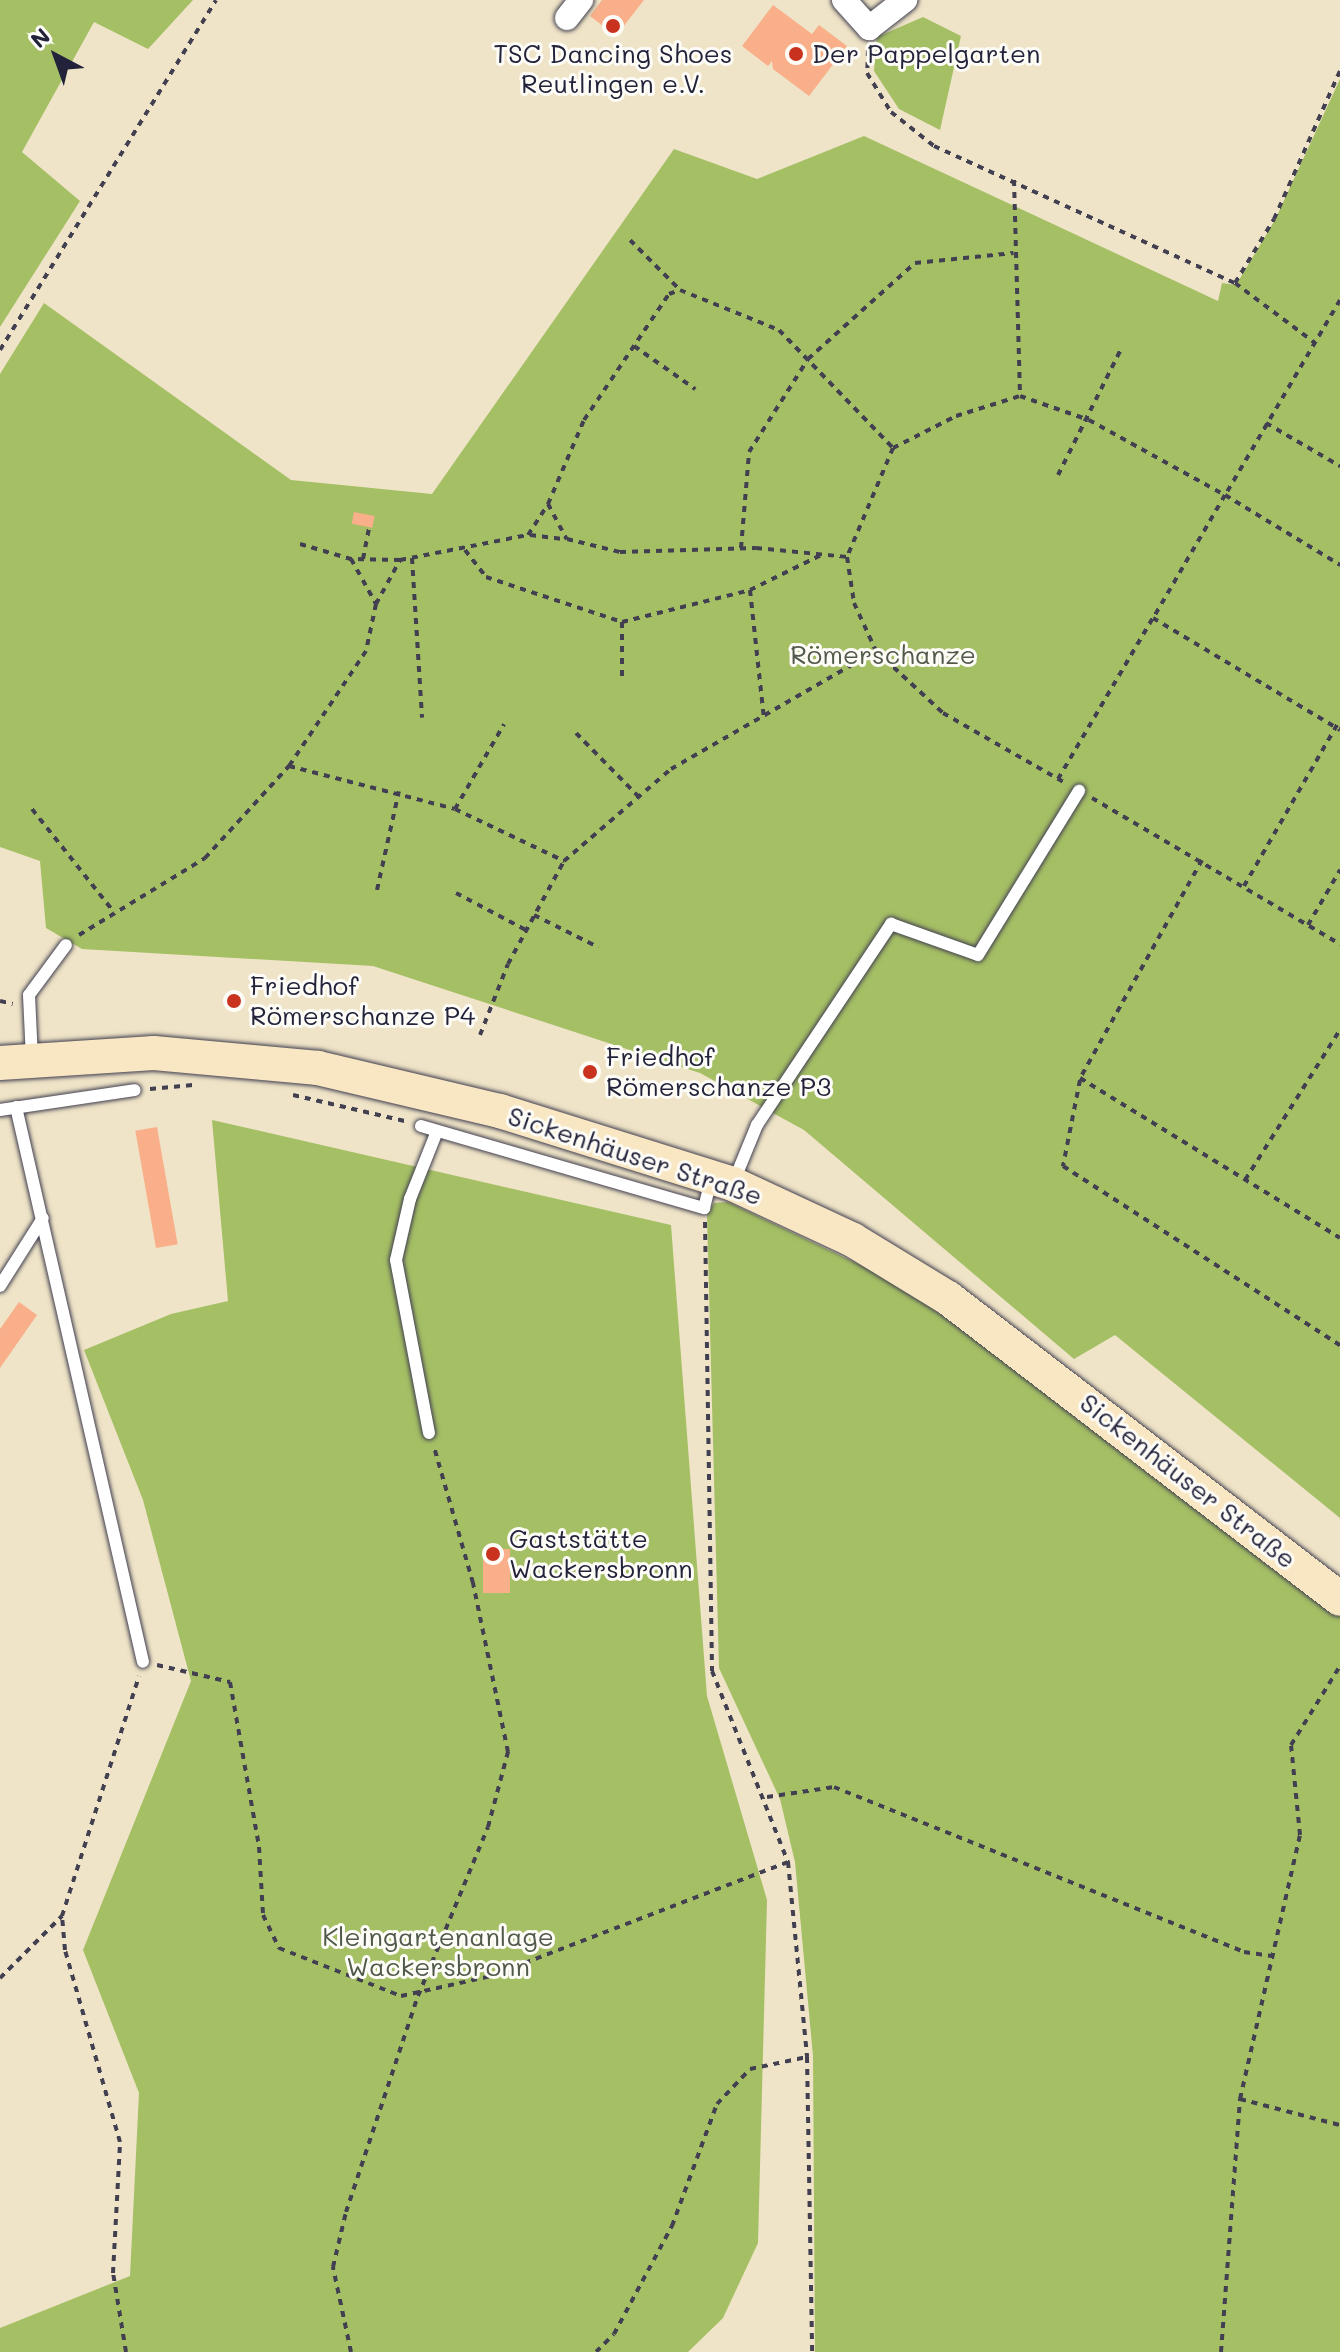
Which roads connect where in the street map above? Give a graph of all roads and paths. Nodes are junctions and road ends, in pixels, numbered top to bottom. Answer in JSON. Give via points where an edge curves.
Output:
{"nodes":[{"id":1,"x":216,"y":0,"type":"edge"},
{"id":2,"x":844,"y":0,"type":"edge"},
{"id":3,"x":905,"y":0,"type":"edge"},
{"id":4,"x":869,"y":28,"type":"junction"},
{"id":5,"x":1340,"y":71,"type":"edge"},
{"id":6,"x":1014,"y":180,"type":"junction"},
{"id":7,"x":630,"y":240,"type":"dead end"},
{"id":8,"x":1013,"y":253,"type":"junction"},
{"id":9,"x":668,"y":282,"type":"junction"},
{"id":10,"x":1235,"y":283,"type":"junction"},
{"id":11,"x":680,"y":290,"type":"junction"},
{"id":12,"x":669,"y":294,"type":"junction"},
{"id":13,"x":1340,"y":300,"type":"edge"},
{"id":14,"x":1314,"y":342,"type":"junction"},
{"id":15,"x":634,"y":346,"type":"junction"},
{"id":16,"x":1121,"y":349,"type":"dead end"},
{"id":17,"x":0,"y":350,"type":"edge"},
{"id":18,"x":808,"y":359,"type":"junction"},
{"id":19,"x":695,"y":389,"type":"dead end"},
{"id":20,"x":1020,"y":396,"type":"junction"},
{"id":21,"x":1089,"y":420,"type":"junction"},
{"id":22,"x":1266,"y":423,"type":"junction"},
{"id":23,"x":893,"y":448,"type":"junction"},
{"id":24,"x":1340,"y":466,"type":"edge"},
{"id":25,"x":1058,"y":475,"type":"dead end"},
{"id":26,"x":1225,"y":495,"type":"junction"},
{"id":27,"x":548,"y":504,"type":"junction"},
{"id":28,"x":369,"y":528,"type":"dead end"},
{"id":29,"x":528,"y":535,"type":"junction"},
{"id":30,"x":567,"y":539,"type":"junction"},
{"id":31,"x":300,"y":544,"type":"dead end"},
{"id":32,"x":741,"y":548,"type":"junction"},
{"id":33,"x":465,"y":550,"type":"junction"},
{"id":34,"x":823,"y":554,"type":"junction"},
{"id":35,"x":847,"y":557,"type":"junction"},
{"id":36,"x":412,"y":558,"type":"junction"},
{"id":37,"x":351,"y":559,"type":"junction"},
{"id":38,"x":363,"y":559,"type":"junction"},
{"id":39,"x":400,"y":560,"type":"junction"},
{"id":40,"x":1340,"y":565,"type":"edge"},
{"id":41,"x":750,"y":590,"type":"junction"},
{"id":42,"x":376,"y":604,"type":"junction"},
{"id":43,"x":1153,"y":618,"type":"junction"},
{"id":44,"x":622,"y":622,"type":"junction"},
{"id":45,"x":876,"y":651,"type":"junction"},
{"id":46,"x":622,"y":679,"type":"dead end"},
{"id":47,"x":422,"y":718,"type":"dead end"},
{"id":48,"x":764,"y":718,"type":"junction"},
{"id":49,"x":1340,"y":720,"type":"edge"},
{"id":50,"x":504,"y":724,"type":"dead end"},
{"id":51,"x":1338,"y":729,"type":"edge"},
{"id":52,"x":576,"y":733,"type":"dead end"},
{"id":53,"x":289,"y":766,"type":"junction"},
{"id":54,"x":1058,"y":779,"type":"junction"},
{"id":55,"x":399,"y":791,"type":"junction"},
{"id":56,"x":1079,"y":791,"type":"junction"},
{"id":57,"x":639,"y":797,"type":"junction"},
{"id":58,"x":32,"y":809,"type":"dead end"},
{"id":59,"x":455,"y":809,"type":"junction"},
{"id":60,"x":1202,"y":860,"type":"junction"},
{"id":61,"x":564,"y":861,"type":"junction"},
{"id":62,"x":1340,"y":870,"type":"edge"},
{"id":63,"x":1244,"y":886,"type":"junction"},
{"id":64,"x":377,"y":890,"type":"dead end"},
{"id":65,"x":456,"y":893,"type":"dead end"},
{"id":66,"x":113,"y":911,"type":"junction"},
{"id":67,"x":534,"y":915,"type":"junction"},
{"id":68,"x":1308,"y":925,"type":"junction"},
{"id":69,"x":526,"y":930,"type":"junction"},
{"id":70,"x":1340,"y":944,"type":"edge"},
{"id":71,"x":66,"y":945,"type":"joint"},
{"id":72,"x":598,"y":947,"type":"dead end"},
{"id":73,"x":1340,"y":1030,"type":"edge"},
{"id":74,"x":480,"y":1035,"type":"dead end"},
{"id":75,"x":16,"y":1061,"type":"edge"},
{"id":76,"x":1080,"y":1078,"type":"junction"},
{"id":77,"x":209,"y":1084,"type":"dead end"},
{"id":78,"x":135,"y":1090,"type":"joint"},
{"id":79,"x":283,"y":1093,"type":"dead end"},
{"id":80,"x":16,"y":1107,"type":"junction"},
{"id":81,"x":0,"y":1110,"type":"edge"},
{"id":82,"x":421,"y":1126,"type":"joint"},
{"id":83,"x":437,"y":1131,"type":"junction"},
{"id":84,"x":1245,"y":1180,"type":"junction"},
{"id":85,"x":716,"y":1189,"type":"junction"},
{"id":86,"x":43,"y":1218,"type":"junction"},
{"id":87,"x":1340,"y":1238,"type":"edge"},
{"id":88,"x":0,"y":1286,"type":"edge"},
{"id":89,"x":1340,"y":1345,"type":"edge"},
{"id":90,"x":429,"y":1433,"type":"joint"},
{"id":91,"x":1340,"y":1599,"type":"edge"},
{"id":92,"x":143,"y":1662,"type":"junction"},
{"id":93,"x":1340,"y":1666,"type":"edge"},
{"id":94,"x":767,"y":1797,"type":"junction"},
{"id":95,"x":788,"y":1862,"type":"junction"},
{"id":96,"x":62,"y":1916,"type":"junction"},
{"id":97,"x":1274,"y":1956,"type":"junction"},
{"id":98,"x":0,"y":1978,"type":"edge"},
{"id":99,"x":418,"y":1996,"type":"junction"},
{"id":100,"x":807,"y":2057,"type":"junction"},
{"id":101,"x":1240,"y":2099,"type":"junction"},
{"id":102,"x":1340,"y":2125,"type":"edge"},
{"id":103,"x":126,"y":2352,"type":"edge"},
{"id":104,"x":351,"y":2352,"type":"edge"},
{"id":105,"x":596,"y":2352,"type":"edge"},
{"id":106,"x":812,"y":2352,"type":"edge"},
{"id":107,"x":1221,"y":2352,"type":"edge"}],
"edges":[{"from":1,"to":17,"type":"path"},
{"from":2,"to":4,"type":"street"},
{"from":3,"to":4,"type":"street"},
{"from":4,"to":6,"type":"path","via":[[867,73],[891,112],[934,146]]},
{"from":5,"to":10,"type":"path","via":[[1274,219]]},
{"from":6,"to":8,"type":"path"},
{"from":6,"to":10,"type":"path"},
{"from":7,"to":9,"type":"path"},
{"from":8,"to":18,"type":"path","via":[[915,263]]},
{"from":8,"to":20,"type":"path"},
{"from":9,"to":11,"type":"path"},
{"from":9,"to":12,"type":"path"},
{"from":10,"to":14,"type":"path"},
{"from":11,"to":12,"type":"path"},
{"from":11,"to":18,"type":"path","via":[[779,330]]},
{"from":12,"to":15,"type":"path"},
{"from":13,"to":14,"type":"path"},
{"from":14,"to":22,"type":"path"},
{"from":15,"to":19,"type":"path"},
{"from":15,"to":27,"type":"path","via":[[584,420]]},
{"from":16,"to":21,"type":"path"},
{"from":18,"to":23,"type":"path"},
{"from":18,"to":32,"type":"path","via":[[749,452]]},
{"from":20,"to":21,"type":"path"},
{"from":20,"to":23,"type":"path","via":[[956,416]]},
{"from":21,"to":25,"type":"path"},
{"from":21,"to":26,"type":"path"},
{"from":22,"to":24,"type":"path"},
{"from":22,"to":26,"type":"path"},
{"from":23,"to":35,"type":"path"},
{"from":26,"to":40,"type":"path"},
{"from":26,"to":43,"type":"path"},
{"from":27,"to":29,"type":"path"},
{"from":27,"to":30,"type":"path"},
{"from":28,"to":38,"type":"path"},
{"from":29,"to":30,"type":"path"},
{"from":29,"to":33,"type":"path"},
{"from":30,"to":32,"type":"path","via":[[620,552]]},
{"from":31,"to":37,"type":"path"},
{"from":32,"to":34,"type":"path"},
{"from":33,"to":36,"type":"path"},
{"from":33,"to":44,"type":"path","via":[[486,577]]},
{"from":34,"to":35,"type":"path"},
{"from":34,"to":41,"type":"path"},
{"from":35,"to":45,"type":"path","via":[[854,603]]},
{"from":36,"to":39,"type":"path"},
{"from":36,"to":47,"type":"path"},
{"from":37,"to":38,"type":"path"},
{"from":37,"to":42,"type":"path"},
{"from":38,"to":39,"type":"path"},
{"from":39,"to":42,"type":"path"},
{"from":41,"to":44,"type":"path"},
{"from":41,"to":48,"type":"path"},
{"from":42,"to":53,"type":"path","via":[[366,651]]},
{"from":43,"to":51,"type":"path"},
{"from":43,"to":54,"type":"path"},
{"from":44,"to":46,"type":"path"},
{"from":45,"to":48,"type":"path"},
{"from":45,"to":54,"type":"path","via":[[943,713]]},
{"from":48,"to":57,"type":"path","via":[[671,769]]},
{"from":49,"to":51,"type":"path"},
{"from":50,"to":59,"type":"path"},
{"from":51,"to":63,"type":"path"},
{"from":52,"to":57,"type":"path"},
{"from":53,"to":55,"type":"path"},
{"from":53,"to":66,"type":"path","via":[[205,858]]},
{"from":54,"to":56,"type":"path"},
{"from":55,"to":59,"type":"path"},
{"from":55,"to":64,"type":"path"},
{"from":56,"to":60,"type":"path"},
{"from":56,"to":85,"type":"lane","via":[[978,955],[891,924]]},
{"from":57,"to":61,"type":"path"},
{"from":58,"to":66,"type":"path"},
{"from":59,"to":61,"type":"path"},
{"from":60,"to":63,"type":"path"},
{"from":60,"to":76,"type":"path"},
{"from":61,"to":67,"type":"path"},
{"from":62,"to":68,"type":"path"},
{"from":63,"to":68,"type":"path"},
{"from":65,"to":69,"type":"path"},
{"from":66,"to":71,"type":"path"},
{"from":67,"to":69,"type":"path"},
{"from":67,"to":72,"type":"path"},
{"from":68,"to":70,"type":"path"},
{"from":69,"to":74,"type":"path"},
{"from":71,"to":75,"type":"lane","via":[[29,995]]},
{"from":73,"to":84,"type":"path"},
{"from":75,"to":85,"type":"street","name":"Sickenhäuser Straße","via":[[154,1053],[318,1068],[500,1111]]},
{"from":76,"to":84,"type":"path"},
{"from":76,"to":89,"type":"path","via":[[1063,1166]]},
{"from":77,"to":78,"type":"path"},
{"from":78,"to":80,"type":"lane"},
{"from":79,"to":82,"type":"path"},
{"from":80,"to":81,"type":"lane"},
{"from":80,"to":86,"type":"lane"},
{"from":82,"to":83,"type":"lane"},
{"from":83,"to":85,"type":"lane"},
{"from":83,"to":90,"type":"lane","via":[[410,1199],[396,1260]]},
{"from":84,"to":87,"type":"path"},
{"from":85,"to":91,"type":"street","name":"Sickenhäuser Straße","via":[[853,1240],[948,1298]]},
{"from":85,"to":94,"type":"path","via":[[712,1671]]},
{"from":86,"to":88,"type":"lane"},
{"from":86,"to":92,"type":"lane"},
{"from":90,"to":99,"type":"path","via":[[462,1536],[508,1752],[488,1827]]},
{"from":92,"to":96,"type":"path"},
{"from":92,"to":99,"type":"path","via":[[230,1682],[259,1847],[263,1915],[279,1948],[401,1996]]},
{"from":93,"to":97,"type":"path","via":[[1291,1745],[1300,1835]]},
{"from":94,"to":95,"type":"path"},
{"from":94,"to":97,"type":"path","via":[[834,1787],[1244,1952]]},
{"from":95,"to":99,"type":"path","via":[[491,1976]]},
{"from":95,"to":100,"type":"path"},
{"from":96,"to":98,"type":"path"},
{"from":96,"to":103,"type":"path","via":[[65,1950],[120,2142],[113,2273]]},
{"from":97,"to":101,"type":"path"},
{"from":99,"to":104,"type":"path","via":[[333,2267]]},
{"from":100,"to":105,"type":"path","via":[[750,2069],[717,2104],[672,2226],[614,2334]]},
{"from":100,"to":106,"type":"path"},
{"from":101,"to":102,"type":"path"},
{"from":101,"to":107,"type":"path"}]}
